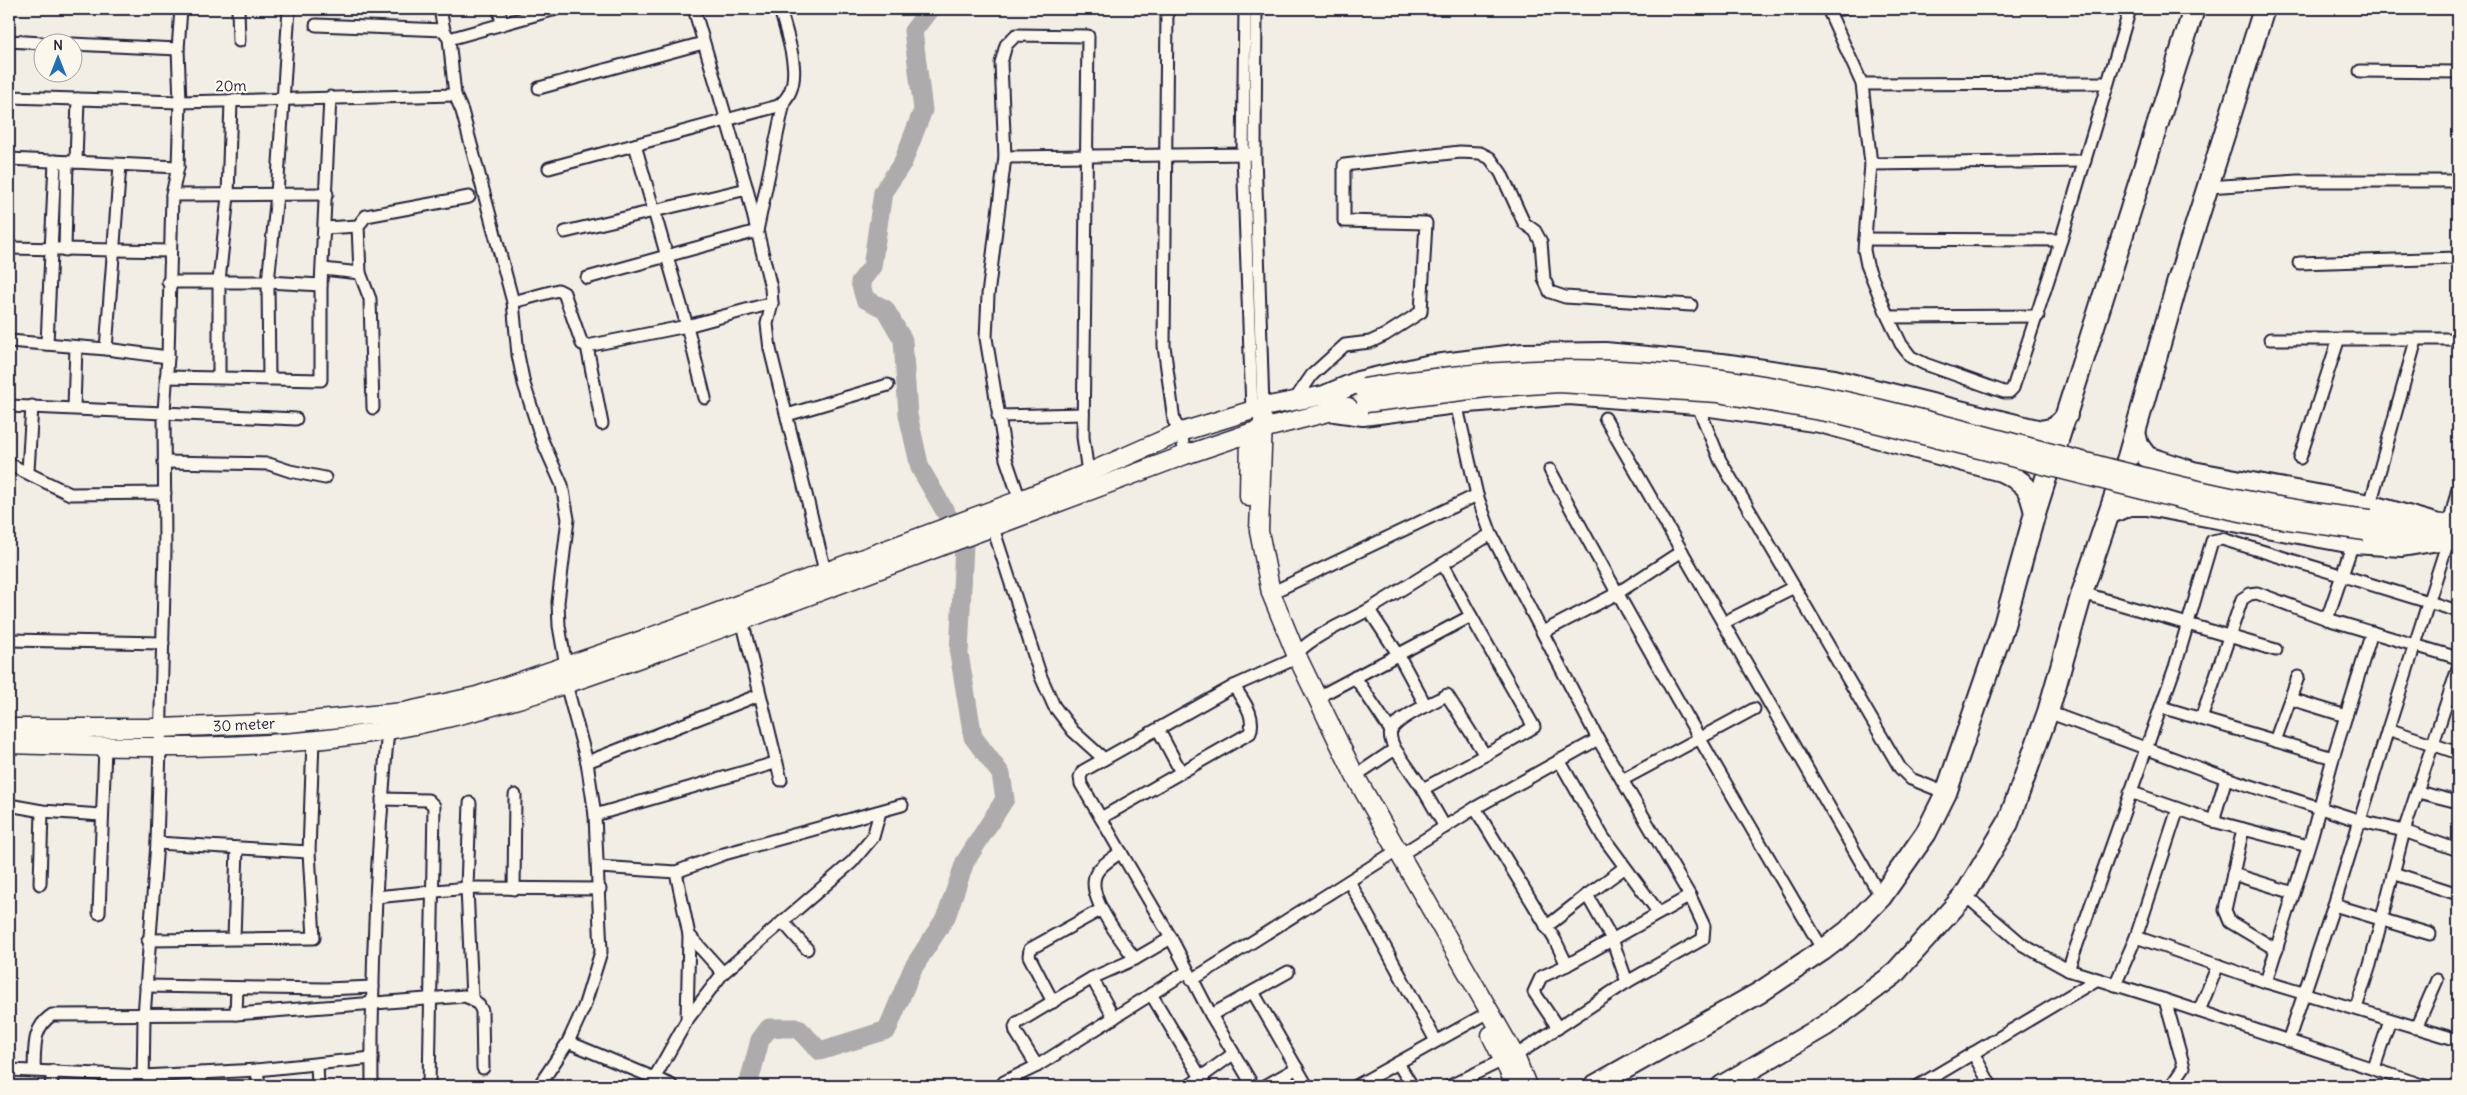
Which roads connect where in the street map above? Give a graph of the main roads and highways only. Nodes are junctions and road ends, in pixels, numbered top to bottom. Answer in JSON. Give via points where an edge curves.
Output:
{"nodes":[{"id":1,"x":2194,"y":9,"type":"edge"},
{"id":2,"x":2264,"y":9,"type":"edge"},
{"id":3,"x":1331,"y":403,"type":"junction"},
{"id":4,"x":1258,"y":408,"type":"junction"},
{"id":5,"x":2067,"y":415,"type":"junction"},
{"id":6,"x":1256,"y":431,"type":"junction"},
{"id":7,"x":2134,"y":432,"type":"junction"},
{"id":8,"x":1219,"y":444,"type":"junction"},
{"id":9,"x":1249,"y":469,"type":"junction"},
{"id":10,"x":2035,"y":512,"type":"junction"},
{"id":11,"x":2109,"y":514,"type":"junction"},
{"id":12,"x":2365,"y":525,"type":"junction"},
{"id":13,"x":971,"y":527,"type":"junction"},
{"id":14,"x":2448,"y":533,"type":"edge"},
{"id":15,"x":948,"y":536,"type":"junction"},
{"id":16,"x":1293,"y":658,"type":"junction"},
{"id":17,"x":9,"y":728,"type":"edge"},
{"id":18,"x":9,"y":744,"type":"edge"},
{"id":19,"x":1395,"y":856,"type":"junction"},
{"id":20,"x":1509,"y":1058,"type":"junction"},
{"id":21,"x":1516,"y":1086,"type":"edge"},
{"id":22,"x":1527,"y":1086,"type":"edge"},
{"id":23,"x":1594,"y":1086,"type":"edge"},
{"id":24,"x":1722,"y":1086,"type":"edge"}],
"edges":[{"from":1,"to":5,"type":"highway"},
{"from":2,"to":7,"type":"highway"},
{"from":3,"to":4,"type":"main road","via":[[1294,401]]},
{"from":3,"to":5,"type":"highway","via":[[1358,382],[1427,366],[1524,354],[1605,353],[1722,364],[1834,380],[2041,432],[2055,428]]},
{"from":3,"to":6,"type":"main road"},
{"from":3,"to":10,"type":"highway","via":[[1363,415],[1569,394],[1698,404],[1820,422],[2001,472],[2021,481],[2031,491]]},
{"from":3,"to":12,"type":"main road","bridge":true,"via":[[1364,396],[1559,383],[1718,393],[1844,415],[2191,502],[2260,516]]},
{"from":4,"to":6,"type":"main road"},
{"from":4,"to":13,"type":"main road","via":[[1181,432],[1020,500]]},
{"from":5,"to":10,"type":"highway"},
{"from":6,"to":8,"type":"main road"},
{"from":6,"to":9,"type":"main road"},
{"from":6,"to":16,"type":"main road","via":[[1259,531],[1271,593]]},
{"from":7,"to":11,"type":"highway"},
{"from":7,"to":12,"type":"highway","via":[[2138,445],[2147,456],[2165,464],[2253,485]]},
{"from":8,"to":9,"type":"main road","via":[[1238,453]]},
{"from":8,"to":13,"type":"main road","via":[[993,528]]},
{"from":9,"to":16,"type":"main road","via":[[1248,512],[1263,598]]},
{"from":10,"to":23,"type":"highway","via":[[2004,624],[1946,794],[1926,833],[1881,896],[1848,931],[1760,993]]},
{"from":11,"to":12,"type":"highway","via":[[2129,505],[2147,505]]},
{"from":11,"to":24,"type":"highway","via":[[2082,593],[2048,712],[2008,823],[1965,895],[1893,975],[1826,1025]]},
{"from":12,"to":14,"type":"highway"},
{"from":12,"to":14,"type":"highway","via":[[2402,546]]},
{"from":13,"to":15,"type":"main road"},
{"from":15,"to":17,"type":"main road","name":"30 meter","via":[[825,571],[648,638],[476,696],[404,712],[269,724]]},
{"from":15,"to":18,"type":"main road","via":[[742,620],[482,711],[388,730],[313,740],[160,748]]},
{"from":16,"to":19,"type":"main road"},
{"from":16,"to":19,"type":"main road","via":[[1324,740]]},
{"from":19,"to":20,"type":"main road"},
{"from":19,"to":20,"type":"main road","via":[[1482,1016]]},
{"from":20,"to":21,"type":"main road"},
{"from":20,"to":22,"type":"main road"}]}
